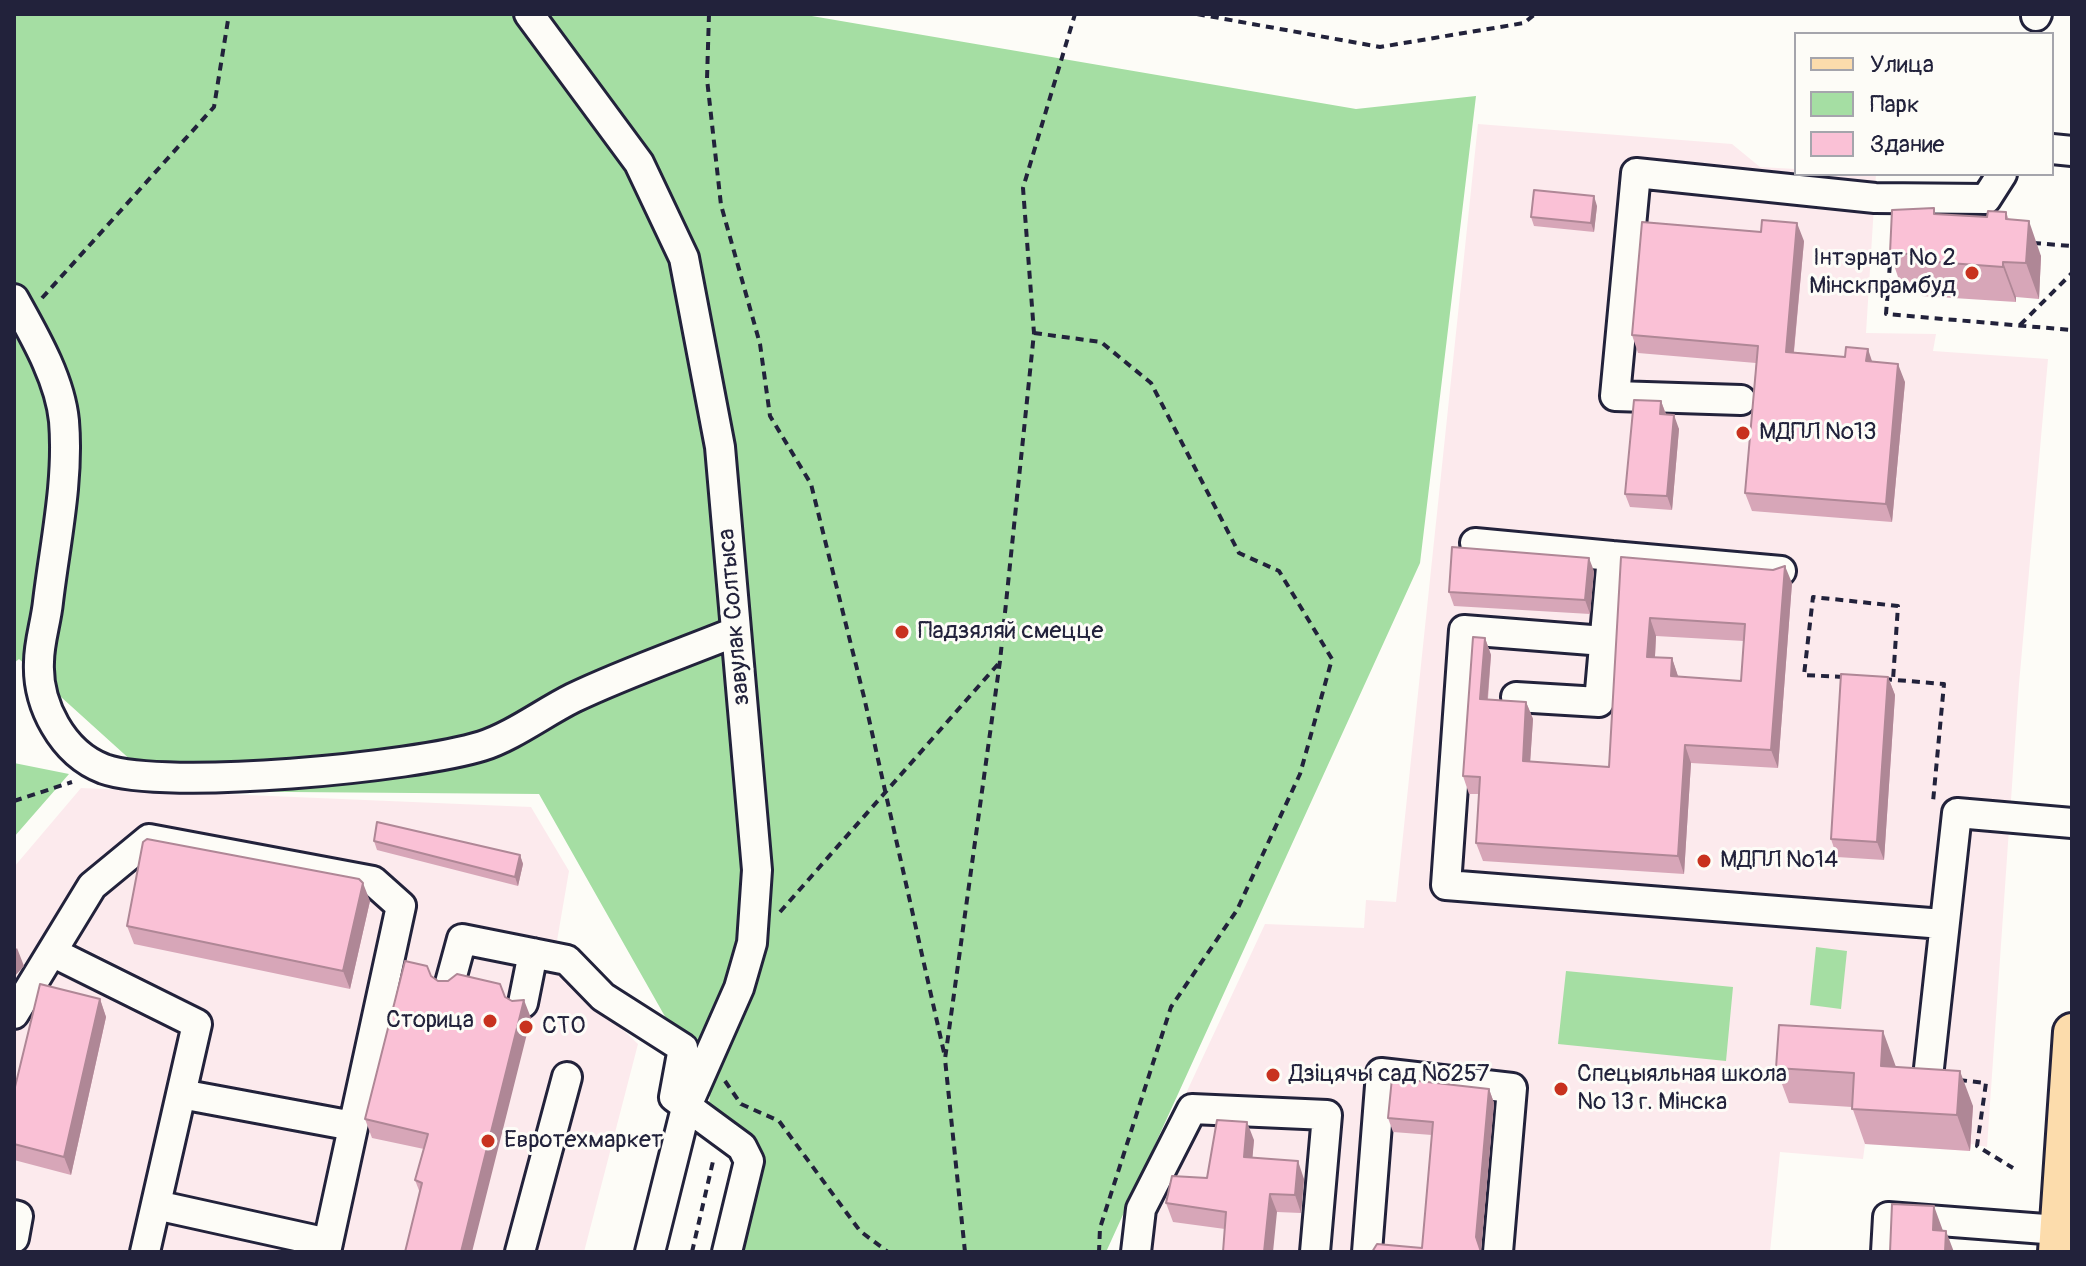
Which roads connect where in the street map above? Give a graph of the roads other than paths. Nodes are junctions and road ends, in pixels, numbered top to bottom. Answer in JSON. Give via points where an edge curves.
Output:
{"nodes":[{"id":1,"x":529,"y":14,"type":"edge"},
{"id":2,"x":2001,"y":176,"type":"edge"},
{"id":3,"x":19,"y":308,"type":"edge"},
{"id":4,"x":1741,"y":400,"type":"dead end"},
{"id":5,"x":1475,"y":543,"type":"dead end"},
{"id":6,"x":1612,"y":556,"type":"junction"},
{"id":7,"x":1781,"y":571,"type":"edge"},
{"id":8,"x":735,"y":632,"type":"junction"},
{"id":9,"x":1604,"y":641,"type":"junction"},
{"id":10,"x":1516,"y":697,"type":"dead end"},
{"id":11,"x":2072,"y":823,"type":"edge"},
{"id":12,"x":1943,"y":924,"type":"junction"},
{"id":13,"x":54,"y":953,"type":"junction"},
{"id":14,"x":533,"y":953,"type":"junction"},
{"id":15,"x":450,"y":983,"type":"edge"},
{"id":16,"x":523,"y":1003,"type":"edge"},
{"id":17,"x":14,"y":1014,"type":"edge"},
{"id":18,"x":2072,"y":1032,"type":"edge"},
{"id":19,"x":567,"y":1077,"type":"dead end"},
{"id":20,"x":1928,"y":1077,"type":"edge"},
{"id":21,"x":181,"y":1094,"type":"junction"},
{"id":22,"x":686,"y":1108,"type":"junction"},
{"id":23,"x":353,"y":1126,"type":"junction"},
{"id":24,"x":156,"y":1205,"type":"junction"},
{"id":25,"x":14,"y":1215,"type":"edge"},
{"id":26,"x":14,"y":1238,"type":"edge"},
{"id":27,"x":2058,"y":1241,"type":"edge"},
{"id":28,"x":327,"y":1247,"type":"edge"},
{"id":29,"x":145,"y":1252,"type":"edge"},
{"id":30,"x":520,"y":1252,"type":"edge"},
{"id":31,"x":650,"y":1252,"type":"edge"},
{"id":32,"x":727,"y":1252,"type":"edge"},
{"id":33,"x":1136,"y":1252,"type":"edge"},
{"id":34,"x":1315,"y":1252,"type":"edge"},
{"id":35,"x":1367,"y":1252,"type":"edge"},
{"id":36,"x":1498,"y":1252,"type":"edge"},
{"id":37,"x":1886,"y":1252,"type":"edge"}],
"edges":[{"from":1,"to":8,"type":"street","name":"завулак Солтыса","via":[[639,163],[684,258],[720,447]]},
{"from":2,"to":4,"type":"street","via":[[1986,199],[1875,198],[1636,173],[1615,396]]},
{"from":3,"to":8,"type":"street","via":[[50,371],[64,420],[62,487],[39,661],[42,691],[59,734],[81,757],[104,769],[145,777],[245,775],[383,764],[483,745],[574,698]]},
{"from":5,"to":6,"type":"street"},
{"from":6,"to":7,"type":"street"},
{"from":6,"to":9,"type":"street"},
{"from":8,"to":22,"type":"street","name":"завулак Солтыса","via":[[757,870],[752,943],[739,988]]},
{"from":9,"to":10,"type":"street","via":[[1599,702]]},
{"from":9,"to":12,"type":"street","via":[[1464,630],[1446,885]]},
{"from":11,"to":12,"type":"street","via":[[1957,813]]},
{"from":12,"to":20,"type":"street"},
{"from":13,"to":17,"type":"street"},
{"from":13,"to":21,"type":"street","via":[[197,1024]]},
{"from":13,"to":23,"type":"street","via":[[92,886],[149,839],[373,881],[401,906]]},
{"from":14,"to":15,"type":"street","via":[[462,939]]},
{"from":14,"to":16,"type":"street"},
{"from":14,"to":22,"type":"street","via":[[567,960],[603,997],[683,1048],[674,1097]]},
{"from":18,"to":27,"type":"main road"},
{"from":19,"to":30,"type":"street"},
{"from":21,"to":23,"type":"street"},
{"from":21,"to":24,"type":"street"},
{"from":22,"to":31,"type":"street","name":"завулак Солтыса"},
{"from":22,"to":32,"type":"street","via":[[742,1147],[749,1161]]},
{"from":23,"to":28,"type":"street"},
{"from":24,"to":28,"type":"street"},
{"from":24,"to":29,"type":"street"},
{"from":25,"to":26,"type":"street"},
{"from":27,"to":37,"type":"street","via":[[1888,1217]]},
{"from":33,"to":34,"type":"street","via":[[1141,1209],[1192,1109],[1327,1115]]},
{"from":35,"to":36,"type":"street","via":[[1381,1073],[1512,1088]]}]}
